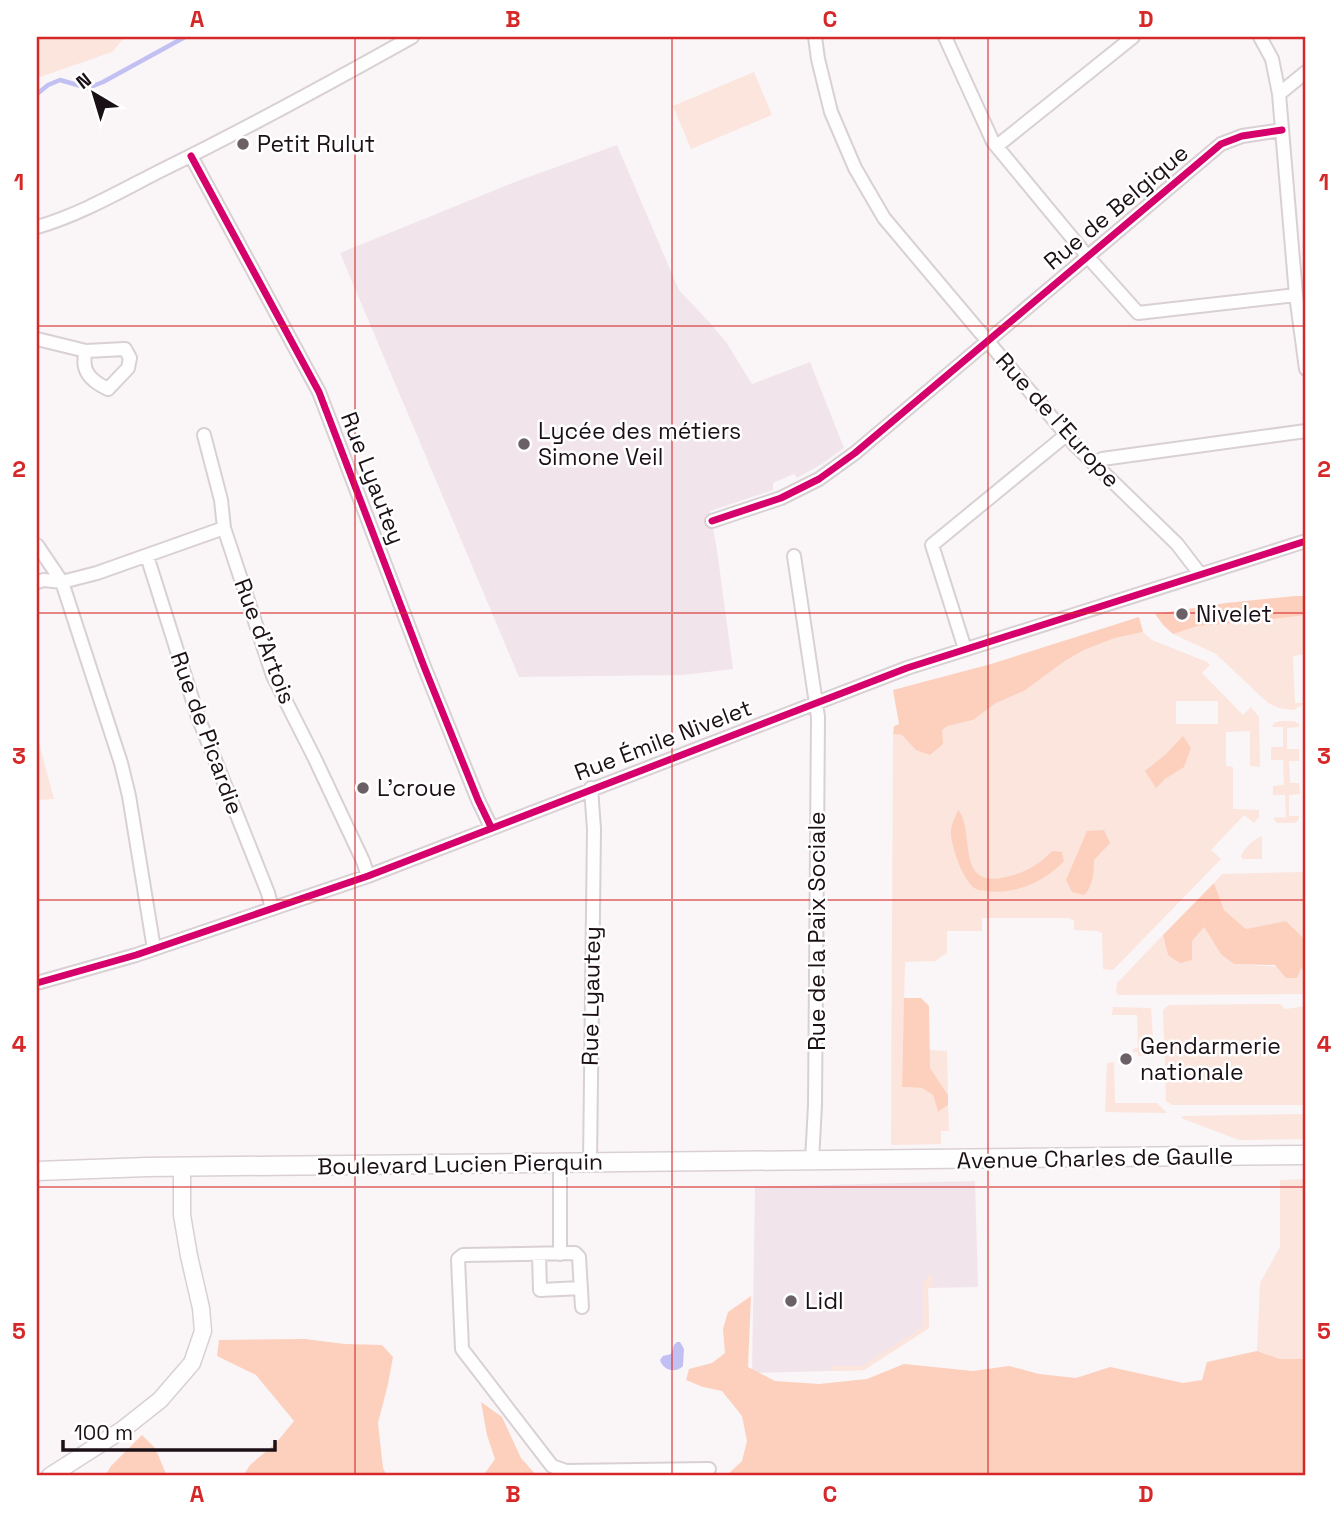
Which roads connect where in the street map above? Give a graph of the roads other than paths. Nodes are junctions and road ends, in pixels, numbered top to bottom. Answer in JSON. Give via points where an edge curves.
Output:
{"nodes":[{"id":1,"x":412,"y":37,"type":"edge"},
{"id":2,"x":815,"y":37,"type":"edge"},
{"id":3,"x":945,"y":37,"type":"edge"},
{"id":4,"x":1133,"y":37,"type":"edge"},
{"id":5,"x":1260,"y":37,"type":"edge"},
{"id":6,"x":1118,"y":41,"type":"edge"},
{"id":7,"x":1306,"y":72,"type":"edge"},
{"id":8,"x":1279,"y":94,"type":"junction"},
{"id":9,"x":1282,"y":130,"type":"junction"},
{"id":10,"x":997,"y":146,"type":"junction"},
{"id":11,"x":191,"y":156,"type":"junction"},
{"id":12,"x":37,"y":227,"type":"edge"},
{"id":13,"x":1088,"y":257,"type":"junction"},
{"id":14,"x":1296,"y":295,"type":"junction"},
{"id":15,"x":37,"y":339,"type":"edge"},
{"id":16,"x":988,"y":340,"type":"junction"},
{"id":17,"x":86,"y":351,"type":"dead end"},
{"id":18,"x":1306,"y":369,"type":"edge"},
{"id":19,"x":1306,"y":430,"type":"edge"},
{"id":20,"x":204,"y":435,"type":"dead end"},
{"id":21,"x":1066,"y":435,"type":"junction"},
{"id":22,"x":1094,"y":464,"type":"junction"},
{"id":23,"x":712,"y":521,"type":"dead end"},
{"id":24,"x":224,"y":528,"type":"junction"},
{"id":25,"x":1306,"y":541,"type":"edge"},
{"id":26,"x":37,"y":545,"type":"edge"},
{"id":27,"x":147,"y":556,"type":"junction"},
{"id":28,"x":794,"y":556,"type":"dead end"},
{"id":29,"x":1200,"y":574,"type":"junction"},
{"id":30,"x":37,"y":582,"type":"edge"},
{"id":31,"x":62,"y":582,"type":"junction"},
{"id":32,"x":965,"y":649,"type":"junction"},
{"id":33,"x":816,"y":702,"type":"junction"},
{"id":34,"x":591,"y":788,"type":"junction"},
{"id":35,"x":491,"y":827,"type":"junction"},
{"id":36,"x":368,"y":876,"type":"junction"},
{"id":37,"x":272,"y":909,"type":"junction"},
{"id":38,"x":154,"y":949,"type":"junction"},
{"id":39,"x":37,"y":983,"type":"edge"},
{"id":40,"x":1306,"y":1156,"type":"edge"},
{"id":41,"x":812,"y":1160,"type":"junction"},
{"id":42,"x":883,"y":1160,"type":"joint"},
{"id":43,"x":590,"y":1162,"type":"junction"},
{"id":44,"x":559,"y":1163,"type":"junction"},
{"id":45,"x":182,"y":1167,"type":"junction"},
{"id":46,"x":37,"y":1171,"type":"edge"},
{"id":47,"x":539,"y":1254,"type":"junction"},
{"id":48,"x":560,"y":1254,"type":"junction"},
{"id":49,"x":581,"y":1288,"type":"junction"},
{"id":50,"x":582,"y":1307,"type":"dead end"},
{"id":51,"x":709,"y":1469,"type":"dead end"},
{"id":52,"x":50,"y":1476,"type":"edge"}],
"edges":[{"from":1,"to":11,"type":"street"},
{"from":2,"to":16,"type":"street","name":"Rue de l'Europe","via":[[831,112],[855,168],[884,218]]},
{"from":3,"to":10,"type":"street"},
{"from":4,"to":6,"type":"street"},
{"from":5,"to":8,"type":"street","via":[[1272,59]]},
{"from":6,"to":10,"type":"street"},
{"from":7,"to":8,"type":"street"},
{"from":8,"to":9,"type":"street"},
{"from":9,"to":13,"type":"street","name":"Rue de Belgique","via":[[1221,144]]},
{"from":9,"to":14,"type":"street"},
{"from":10,"to":13,"type":"street"},
{"from":11,"to":12,"type":"street","via":[[85,209]]},
{"from":11,"to":35,"type":"street","name":"Rue Lyautey","via":[[320,392],[425,669]]},
{"from":13,"to":14,"type":"street","via":[[1138,313]]},
{"from":13,"to":16,"type":"street","name":"Rue de Belgique"},
{"from":14,"to":18,"type":"street"},
{"from":15,"to":17,"type":"street"},
{"from":16,"to":21,"type":"street","name":"Rue de l'Europe"},
{"from":16,"to":23,"type":"street","name":"Rue de Belgique","via":[[819,479],[781,498]]},
{"from":19,"to":22,"type":"street","via":[[1102,459]]},
{"from":20,"to":24,"type":"street","name":"Rue d'Artois"},
{"from":21,"to":22,"type":"street","name":"Rue de l'Europe"},
{"from":21,"to":32,"type":"street","via":[[932,545]]},
{"from":22,"to":29,"type":"street","name":"Rue de l'Europe","via":[[1177,544]]},
{"from":24,"to":27,"type":"street"},
{"from":24,"to":36,"type":"street","name":"Rue d'Artois","via":[[273,676]]},
{"from":25,"to":29,"type":"street","name":"Rue Émile Nivelet"},
{"from":26,"to":31,"type":"street"},
{"from":27,"to":31,"type":"street"},
{"from":27,"to":37,"type":"street","name":"Rue de Picardie","via":[[198,717]]},
{"from":28,"to":33,"type":"street","name":"Rue de la Paix Sociale"},
{"from":29,"to":32,"type":"street","name":"Rue Émile Nivelet"},
{"from":30,"to":31,"type":"street"},
{"from":31,"to":38,"type":"street","via":[[124,774]]},
{"from":32,"to":33,"type":"street","name":"Rue Émile Nivelet"},
{"from":33,"to":34,"type":"street","name":"Rue Émile Nivelet"},
{"from":33,"to":41,"type":"street","name":"Rue de la Paix Sociale","via":[[816,1105]]},
{"from":34,"to":35,"type":"street","name":"Rue Émile Nivelet"},
{"from":34,"to":43,"type":"street","name":"Rue Lyautey"},
{"from":35,"to":36,"type":"street","name":"Rue Émile Nivelet"},
{"from":36,"to":37,"type":"street","name":"Rue Émile Nivelet"},
{"from":37,"to":38,"type":"street","name":"Rue Émile Nivelet"},
{"from":38,"to":39,"type":"street","name":"Rue Émile Nivelet"},
{"from":40,"to":42,"type":"main road","name":"Avenue Charles de Gaulle"},
{"from":41,"to":42,"type":"main road","name":"Boulevard Lucien Pierquin"},
{"from":41,"to":43,"type":"main road","name":"Boulevard Lucien Pierquin"},
{"from":43,"to":44,"type":"main road","name":"Boulevard Lucien Pierquin"},
{"from":44,"to":45,"type":"main road","name":"Boulevard Lucien Pierquin"},
{"from":44,"to":48,"type":"street"},
{"from":45,"to":46,"type":"main road","name":"Boulevard Lucien Pierquin"},
{"from":45,"to":52,"type":"street","via":[[182,1215],[203,1331],[192,1363],[160,1400]]},
{"from":47,"to":48,"type":"street"},
{"from":47,"to":49,"type":"street","via":[[540,1290]]},
{"from":47,"to":51,"type":"street","via":[[463,1255],[458,1259],[462,1349],[552,1466],[566,1471]]},
{"from":48,"to":49,"type":"street","via":[[579,1257]]},
{"from":49,"to":50,"type":"street"}]}
